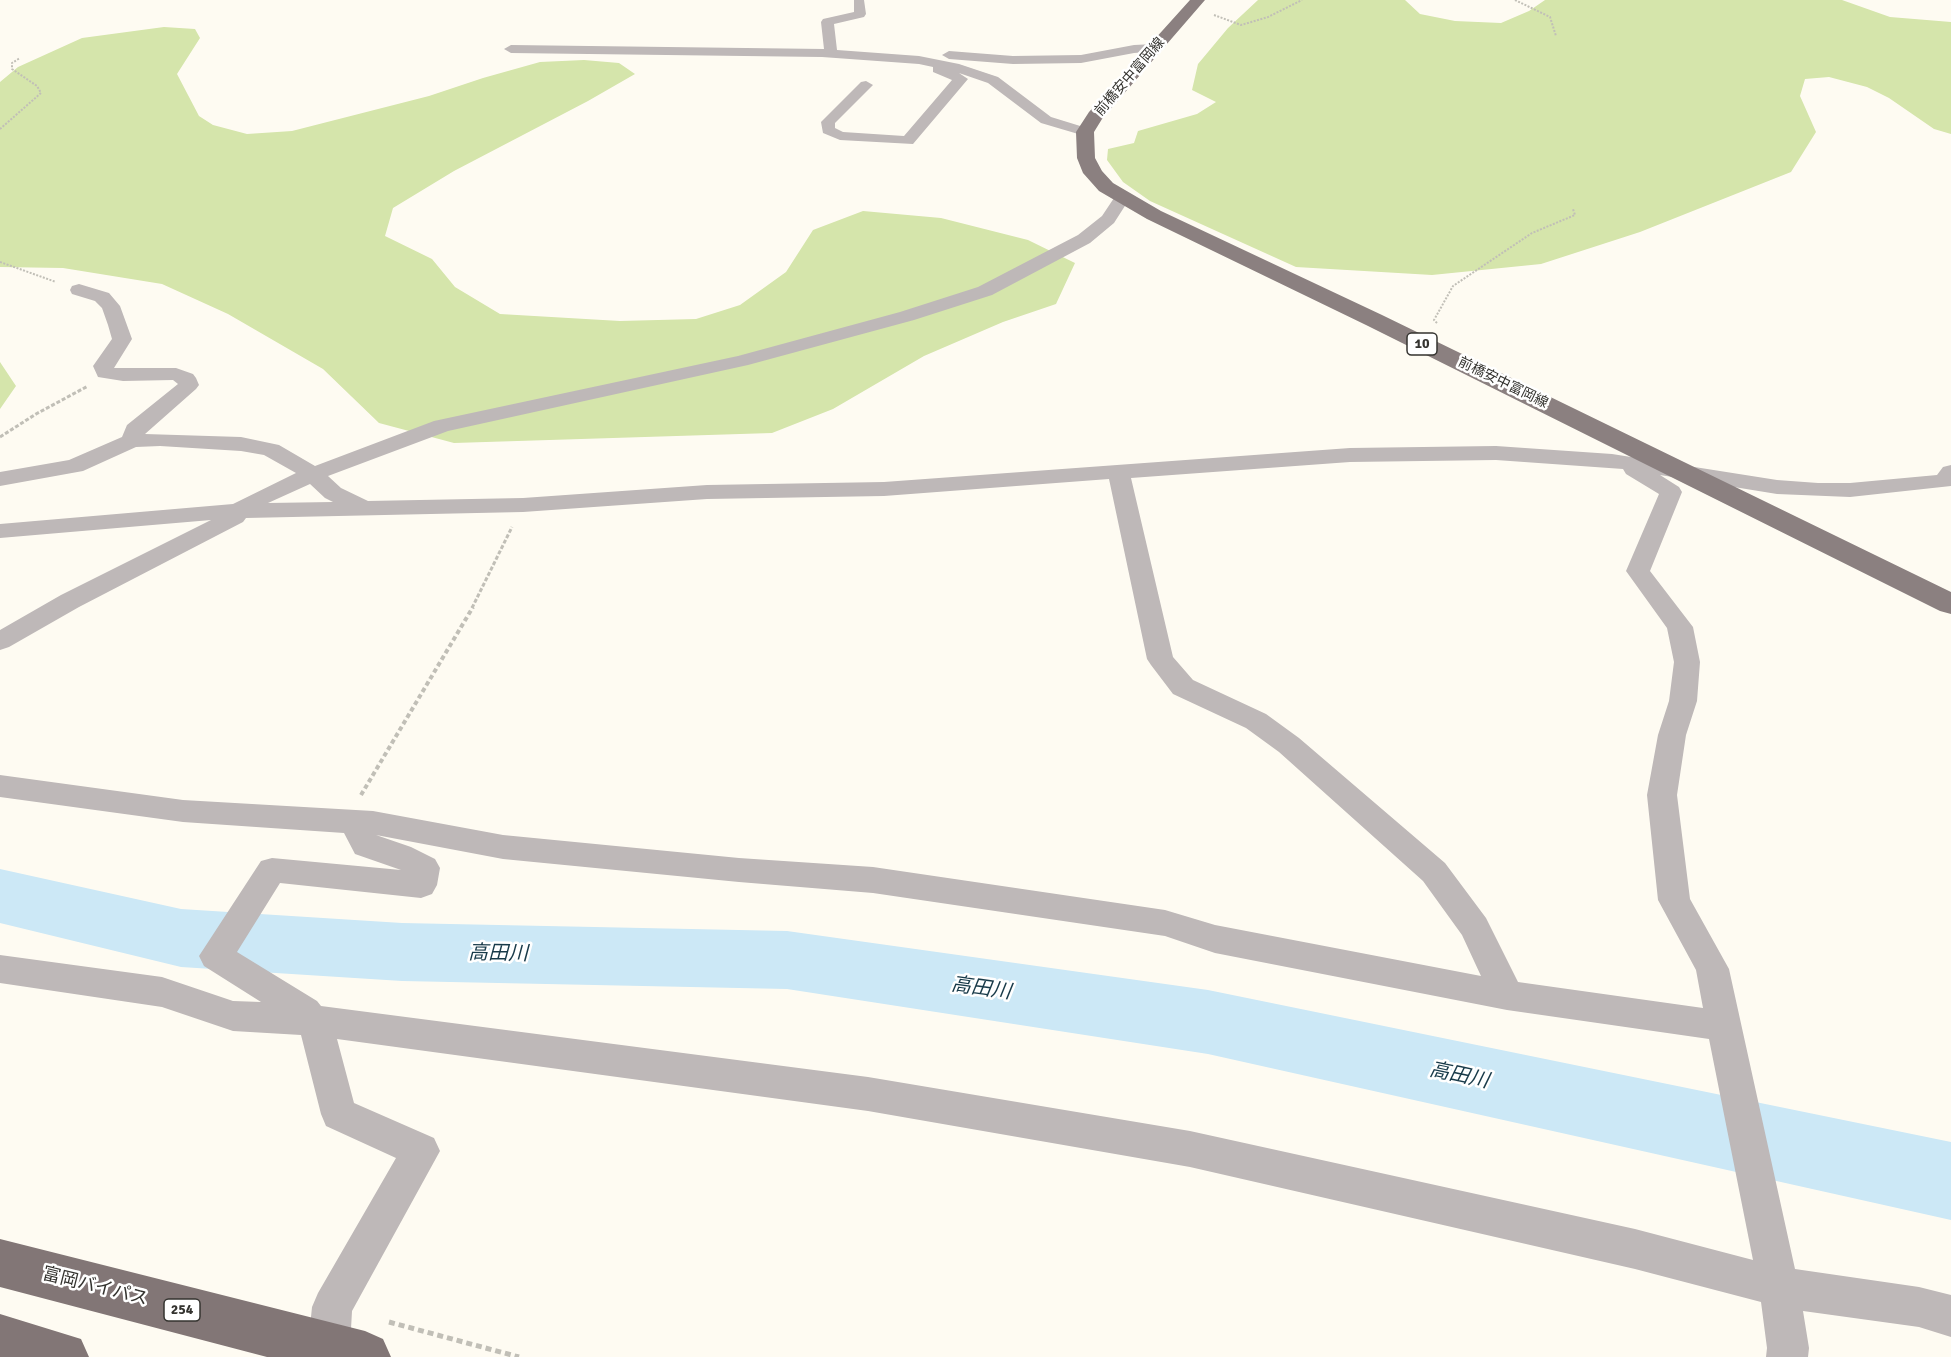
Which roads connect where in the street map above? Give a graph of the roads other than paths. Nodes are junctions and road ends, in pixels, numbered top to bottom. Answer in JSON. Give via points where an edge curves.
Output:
{"nodes":[{"id":1,"x":859,"y":1,"type":"edge"},
{"id":2,"x":1195,"y":4,"type":"edge"},
{"id":3,"x":1155,"y":48,"type":"junction"},
{"id":4,"x":511,"y":49,"type":"dead end"},
{"id":5,"x":826,"y":53,"type":"junction"},
{"id":6,"x":920,"y":60,"type":"junction"},
{"id":7,"x":866,"y":85,"type":"dead end"},
{"id":8,"x":1085,"y":132,"type":"junction"},
{"id":9,"x":1122,"y":198,"type":"junction"},
{"id":10,"x":79,"y":290,"type":"road end"},
{"id":11,"x":132,"y":441,"type":"junction"},
{"id":12,"x":1623,"y":462,"type":"junction"},
{"id":13,"x":1681,"y":471,"type":"junction"},
{"id":14,"x":1119,"y":473,"type":"junction"},
{"id":15,"x":313,"y":474,"type":"junction"},
{"id":16,"x":0,"y":479,"type":"edge"},
{"id":17,"x":1949,"y":480,"type":"edge"},
{"id":18,"x":366,"y":509,"type":"junction"},
{"id":19,"x":239,"y":511,"type":"junction"},
{"id":20,"x":0,"y":531,"type":"edge"},
{"id":21,"x":1951,"y":604,"type":"edge"},
{"id":22,"x":0,"y":641,"type":"edge"},
{"id":23,"x":0,"y":786,"type":"edge"},
{"id":24,"x":350,"y":822,"type":"junction"},
{"id":25,"x":0,"y":969,"type":"edge"},
{"id":26,"x":1507,"y":995,"type":"junction"},
{"id":27,"x":311,"y":1020,"type":"junction"},
{"id":28,"x":1723,"y":1026,"type":"junction"},
{"id":29,"x":0,"y":1263,"type":"edge"},
{"id":30,"x":1779,"y":1287,"type":"junction"},
{"id":31,"x":1951,"y":1316,"type":"edge"},
{"id":32,"x":7,"y":1346,"type":"edge"},
{"id":33,"x":347,"y":1352,"type":"edge"},
{"id":34,"x":63,"y":1357,"type":"edge"},
{"id":35,"x":1787,"y":1357,"type":"edge"}],
"edges":[{"from":1,"to":5,"type":"street","via":[[860,14],[827,22]]},
{"from":2,"to":3,"type":"main road","name":"前橋安中富岡線"},
{"from":3,"to":5,"type":"street","via":[[1134,48],[1081,59]]},
{"from":3,"to":8,"type":"main road","name":"前橋安中富岡線"},
{"from":4,"to":5,"type":"street"},
{"from":5,"to":6,"type":"street"},
{"from":6,"to":7,"type":"street","via":[[962,79],[908,141],[840,136],[828,130],[828,122]]},
{"from":6,"to":8,"type":"street","via":[[993,80],[1046,120]]},
{"from":8,"to":9,"type":"main road","name":"前橋安中富岡線","number":"10","via":[[1086,158],[1093,173]]},
{"from":9,"to":13,"type":"main road","name":"前橋安中富岡線","number":"10"},
{"from":9,"to":15,"type":"street","via":[[1108,219],[1084,239],[985,291],[741,361],[442,426]]},
{"from":10,"to":11,"type":"street","via":[[102,297],[111,306],[118,325],[122,339],[103,366],[105,373],[176,374],[186,378],[189,386],[135,430]]},
{"from":11,"to":15,"type":"street","via":[[241,444],[271,450]]},
{"from":11,"to":16,"type":"street","via":[[75,466]]},
{"from":12,"to":13,"type":"street"},
{"from":12,"to":14,"type":"street","via":[[1496,453],[1350,455]]},
{"from":12,"to":28,"type":"street","via":[[1671,492],[1638,571],[1680,627],[1687,663],[1683,701],[1671,735],[1662,795],[1674,900],[1712,969]]},
{"from":13,"to":17,"type":"street","via":[[1818,490]]},
{"from":13,"to":21,"type":"main road","name":"前橋安中富岡線","number":"10"},
{"from":14,"to":18,"type":"street","via":[[884,489],[706,492],[523,506]]},
{"from":14,"to":26,"type":"street","via":[[1160,659],[1183,687],[1256,721],[1289,745],[1434,872],[1475,927]]},
{"from":15,"to":18,"type":"street","via":[[333,493]]},
{"from":15,"to":19,"type":"street"},
{"from":18,"to":19,"type":"street"},
{"from":19,"to":20,"type":"street"},
{"from":19,"to":22,"type":"street"},
{"from":23,"to":24,"type":"street","via":[[183,812]]},
{"from":24,"to":26,"type":"street","via":[[503,847],[873,880],[1165,923],[1215,939]]},
{"from":24,"to":27,"type":"street","via":[[366,846],[424,868],[421,885],[272,870],[216,956],[305,1012]]},
{"from":25,"to":27,"type":"street","via":[[162,992],[233,1016]]},
{"from":26,"to":28,"type":"street"},
{"from":27,"to":30,"type":"street","via":[[868,1094],[1190,1149],[1635,1249]]},
{"from":27,"to":33,"type":"street","via":[[339,1114],[421,1151],[332,1306]]},
{"from":28,"to":30,"type":"street"},
{"from":29,"to":33,"type":"highway","name":"富岡バイパス","number":"254"},
{"from":30,"to":31,"type":"street","via":[[1919,1306]]},
{"from":30,"to":35,"type":"street"},
{"from":32,"to":34,"type":"highway"}]}
